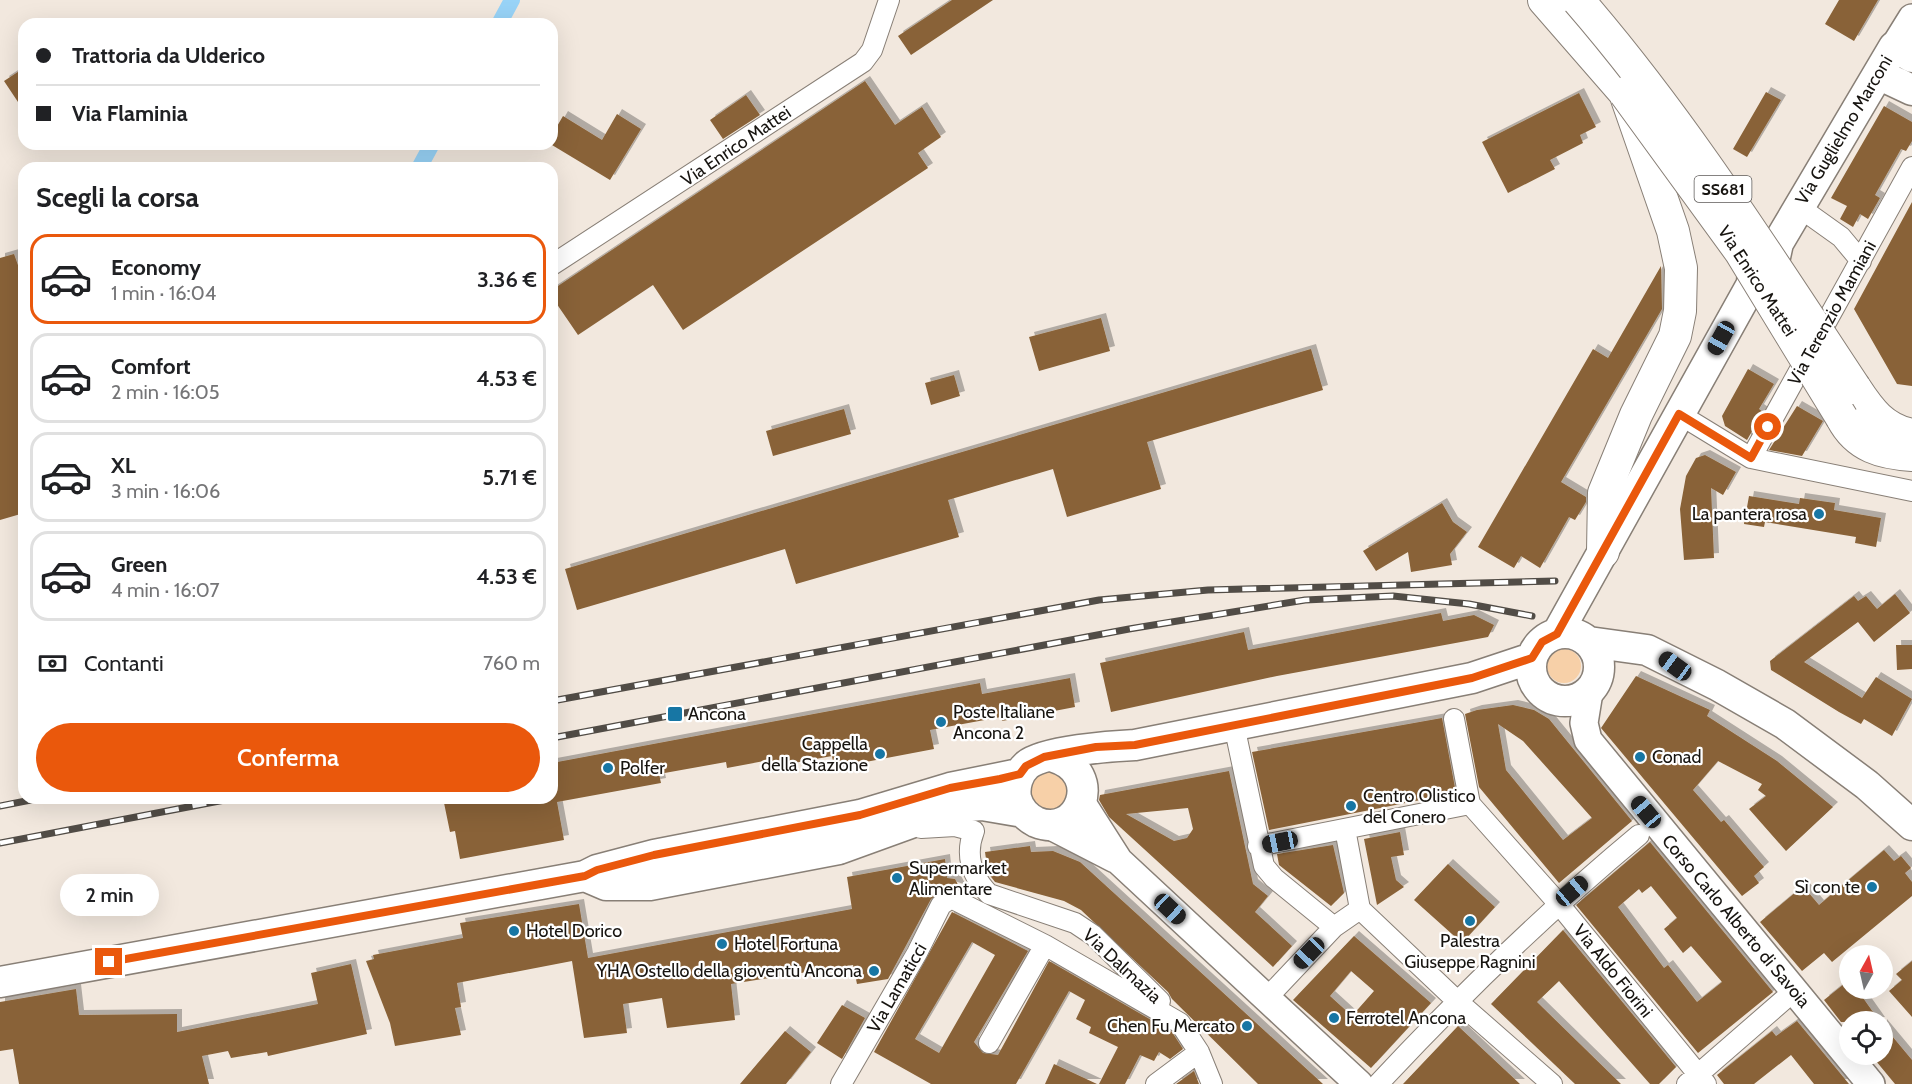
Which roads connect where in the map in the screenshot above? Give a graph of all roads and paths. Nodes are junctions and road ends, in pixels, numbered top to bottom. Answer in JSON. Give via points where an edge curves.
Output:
{"nodes":[{"id":1,"x":889,"y":0,"type":"edge"},
{"id":2,"x":1544,"y":0,"type":"edge"},
{"id":3,"x":1578,"y":0,"type":"edge"},
{"id":4,"x":1912,"y":18,"type":"edge"},
{"id":5,"x":1903,"y":52,"type":"edge"},
{"id":6,"x":1878,"y":74,"type":"junction"},
{"id":7,"x":1912,"y":90,"type":"edge"},
{"id":8,"x":1625,"y":93,"type":"junction"},
{"id":9,"x":1912,"y":167,"type":"edge"},
{"id":10,"x":1799,"y":207,"type":"junction"},
{"id":11,"x":558,"y":261,"type":"edge"},
{"id":12,"x":1861,"y":261,"type":"junction"},
{"id":13,"x":1679,"y":414,"type":"junction"},
{"id":14,"x":1912,"y":435,"type":"edge"},
{"id":15,"x":1912,"y":455,"type":"edge"},
{"id":16,"x":1751,"y":458,"type":"junction"},
{"id":17,"x":1911,"y":493,"type":"edge"},
{"id":18,"x":1598,"y":562,"type":"junction"},
{"id":19,"x":1577,"y":638,"type":"junction"},
{"id":20,"x":1675,"y":666,"type":"junction"},
{"id":21,"x":1534,"y":672,"type":"junction"},
{"id":22,"x":1594,"y":685,"type":"junction"},
{"id":23,"x":1454,"y":719,"type":"dead end"},
{"id":24,"x":1234,"y":725,"type":"junction"},
{"id":25,"x":1135,"y":745,"type":"junction"},
{"id":26,"x":1054,"y":757,"type":"junction"},
{"id":27,"x":1020,"y":774,"type":"junction"},
{"id":28,"x":1082,"y":793,"type":"junction"},
{"id":29,"x":1470,"y":804,"type":"junction"},
{"id":30,"x":1035,"y":818,"type":"junction"},
{"id":31,"x":1912,"y":825,"type":"edge"},
{"id":32,"x":1345,"y":829,"type":"junction"},
{"id":33,"x":886,"y":831,"type":"junction"},
{"id":34,"x":1639,"y":835,"type":"dead end"},
{"id":35,"x":1258,"y":846,"type":"junction"},
{"id":36,"x":1119,"y":861,"type":"junction"},
{"id":37,"x":585,"y":876,"type":"junction"},
{"id":38,"x":956,"y":899,"type":"joint"},
{"id":39,"x":1558,"y":903,"type":"junction"},
{"id":40,"x":1360,"y":909,"type":"junction"},
{"id":41,"x":1334,"y":927,"type":"junction"},
{"id":42,"x":1046,"y":945,"type":"junction"},
{"id":43,"x":0,"y":982,"type":"edge"},
{"id":44,"x":1794,"y":991,"type":"junction"},
{"id":45,"x":1266,"y":999,"type":"junction"},
{"id":46,"x":1456,"y":1000,"type":"junction"},
{"id":47,"x":1180,"y":1023,"type":"junction"},
{"id":48,"x":989,"y":1043,"type":"dead end"},
{"id":49,"x":1199,"y":1052,"type":"junction"},
{"id":50,"x":1697,"y":1080,"type":"edge"},
{"id":51,"x":841,"y":1084,"type":"edge"},
{"id":52,"x":1156,"y":1084,"type":"edge"},
{"id":53,"x":1212,"y":1084,"type":"edge"},
{"id":54,"x":1359,"y":1084,"type":"edge"},
{"id":55,"x":1378,"y":1084,"type":"edge"},
{"id":56,"x":1552,"y":1084,"type":"edge"},
{"id":57,"x":1871,"y":1084,"type":"edge"}],
"edges":[{"from":1,"to":11,"type":"street","name":"Via Enrico Mattei","via":[[872,50],[863,62]]},
{"from":2,"to":8,"type":"highway","name":"Via Enrico Mattei","number":"SS681"},
{"from":3,"to":14,"type":"highway","name":"Via Enrico Mattei","number":"SS681","bridge":true,"via":[[1692,145],[1872,412],[1889,427]]},
{"from":4,"to":5,"type":"main road","name":"Via Guglielmo Marconi"},
{"from":5,"to":6,"type":"main road","name":"Via Guglielmo Marconi"},
{"from":6,"to":7,"type":"main road"},
{"from":6,"to":10,"type":"main road","name":"Via Guglielmo Marconi"},
{"from":8,"to":15,"type":"highway","name":"Via Enrico Mattei","number":"SS681","bridge":true,"via":[[1740,251],[1852,434],[1874,448]]},
{"from":8,"to":18,"type":"highway","number":"SS681","bridge":true,"via":[[1676,243],[1682,281],[1675,336],[1636,414],[1604,493]]},
{"from":9,"to":12,"type":"street","name":"Via Terenzio Mamiani"},
{"from":10,"to":12,"type":"street","via":[[1841,237]]},
{"from":10,"to":13,"type":"main road","name":"Via Guglielmo Marconi","via":[[1778,243],[1775,257],[1765,274],[1752,284]]},
{"from":12,"to":16,"type":"street","name":"Via Terenzio Mamiani"},
{"from":13,"to":16,"type":"street"},
{"from":13,"to":18,"type":"main road","name":"Via Guglielmo Marconi"},
{"from":16,"to":17,"type":"street"},
{"from":18,"to":19,"type":"main road","name":"Via Guglielmo Marconi"},
{"from":19,"to":20,"type":"main road","via":[[1647,650]]},
{"from":19,"to":21,"type":"main road","via":[[1542,642]]},
{"from":19,"to":22,"type":"main road","via":[[1599,662]]},
{"from":20,"to":22,"type":"main road","via":[[1633,664]]},
{"from":20,"to":31,"type":"main road","via":[[1785,724],[1867,785]]},
{"from":21,"to":22,"type":"main road","via":[[1547,696],[1560,701],[1574,701]]},
{"from":21,"to":24,"type":"main road","via":[[1472,678]]},
{"from":22,"to":44,"type":"main road","name":"Corso Carlo Alberto di Savoia","via":[[1584,723],[1588,740]]},
{"from":23,"to":29,"type":"street"},
{"from":24,"to":25,"type":"main road"},
{"from":24,"to":35,"type":"street"},
{"from":25,"to":26,"type":"main road","via":[[1096,747]]},
{"from":25,"to":28,"type":"main road","via":[[1102,764]]},
{"from":26,"to":27,"type":"main road","via":[[1034,760]]},
{"from":26,"to":28,"type":"main road","via":[[1072,765]]},
{"from":27,"to":30,"type":"main road","via":[[1015,794]]},
{"from":27,"to":37,"type":"main road","via":[[950,788],[850,817],[654,855]]},
{"from":28,"to":30,"type":"main road","via":[[1069,818],[1060,823]]},
{"from":28,"to":36,"type":"main road"},
{"from":29,"to":32,"type":"street"},
{"from":29,"to":39,"type":"street","name":"Via Aldo Fiorini"},
{"from":30,"to":33,"type":"main road","via":[[970,805]]},
{"from":30,"to":36,"type":"main road"},
{"from":32,"to":35,"type":"street"},
{"from":32,"to":40,"type":"street"},
{"from":33,"to":37,"type":"main road","via":[[839,849],[637,887],[601,884]]},
{"from":33,"to":47,"type":"street","name":"Via Dalmazia","via":[[948,826],[974,831],[968,846],[972,868],[989,894],[1054,914],[1093,935]]},
{"from":34,"to":39,"type":"street"},
{"from":35,"to":41,"type":"street","via":[[1264,866],[1274,879]]},
{"from":36,"to":45,"type":"main road"},
{"from":37,"to":43,"type":"main road"},
{"from":38,"to":42,"type":"street","name":"Via Dalmazia"},
{"from":38,"to":51,"type":"street","name":"Via Lamaticci","via":[[941,905]]},
{"from":39,"to":46,"type":"street"},
{"from":39,"to":50,"type":"street","name":"Via Aldo Fiorini"},
{"from":40,"to":41,"type":"street"},
{"from":40,"to":46,"type":"street"},
{"from":41,"to":45,"type":"street"},
{"from":42,"to":47,"type":"street","name":"Via Dalmazia"},
{"from":42,"to":48,"type":"street"},
{"from":44,"to":50,"type":"street"},
{"from":44,"to":57,"type":"main road","name":"Corso Carlo Alberto di Savoia"},
{"from":45,"to":54,"type":"main road"},
{"from":46,"to":55,"type":"street"},
{"from":46,"to":56,"type":"street"},
{"from":47,"to":49,"type":"street","name":"Via Dalmazia"},
{"from":49,"to":52,"type":"street"},
{"from":49,"to":53,"type":"street","name":"Via Dalmazia"}]}
